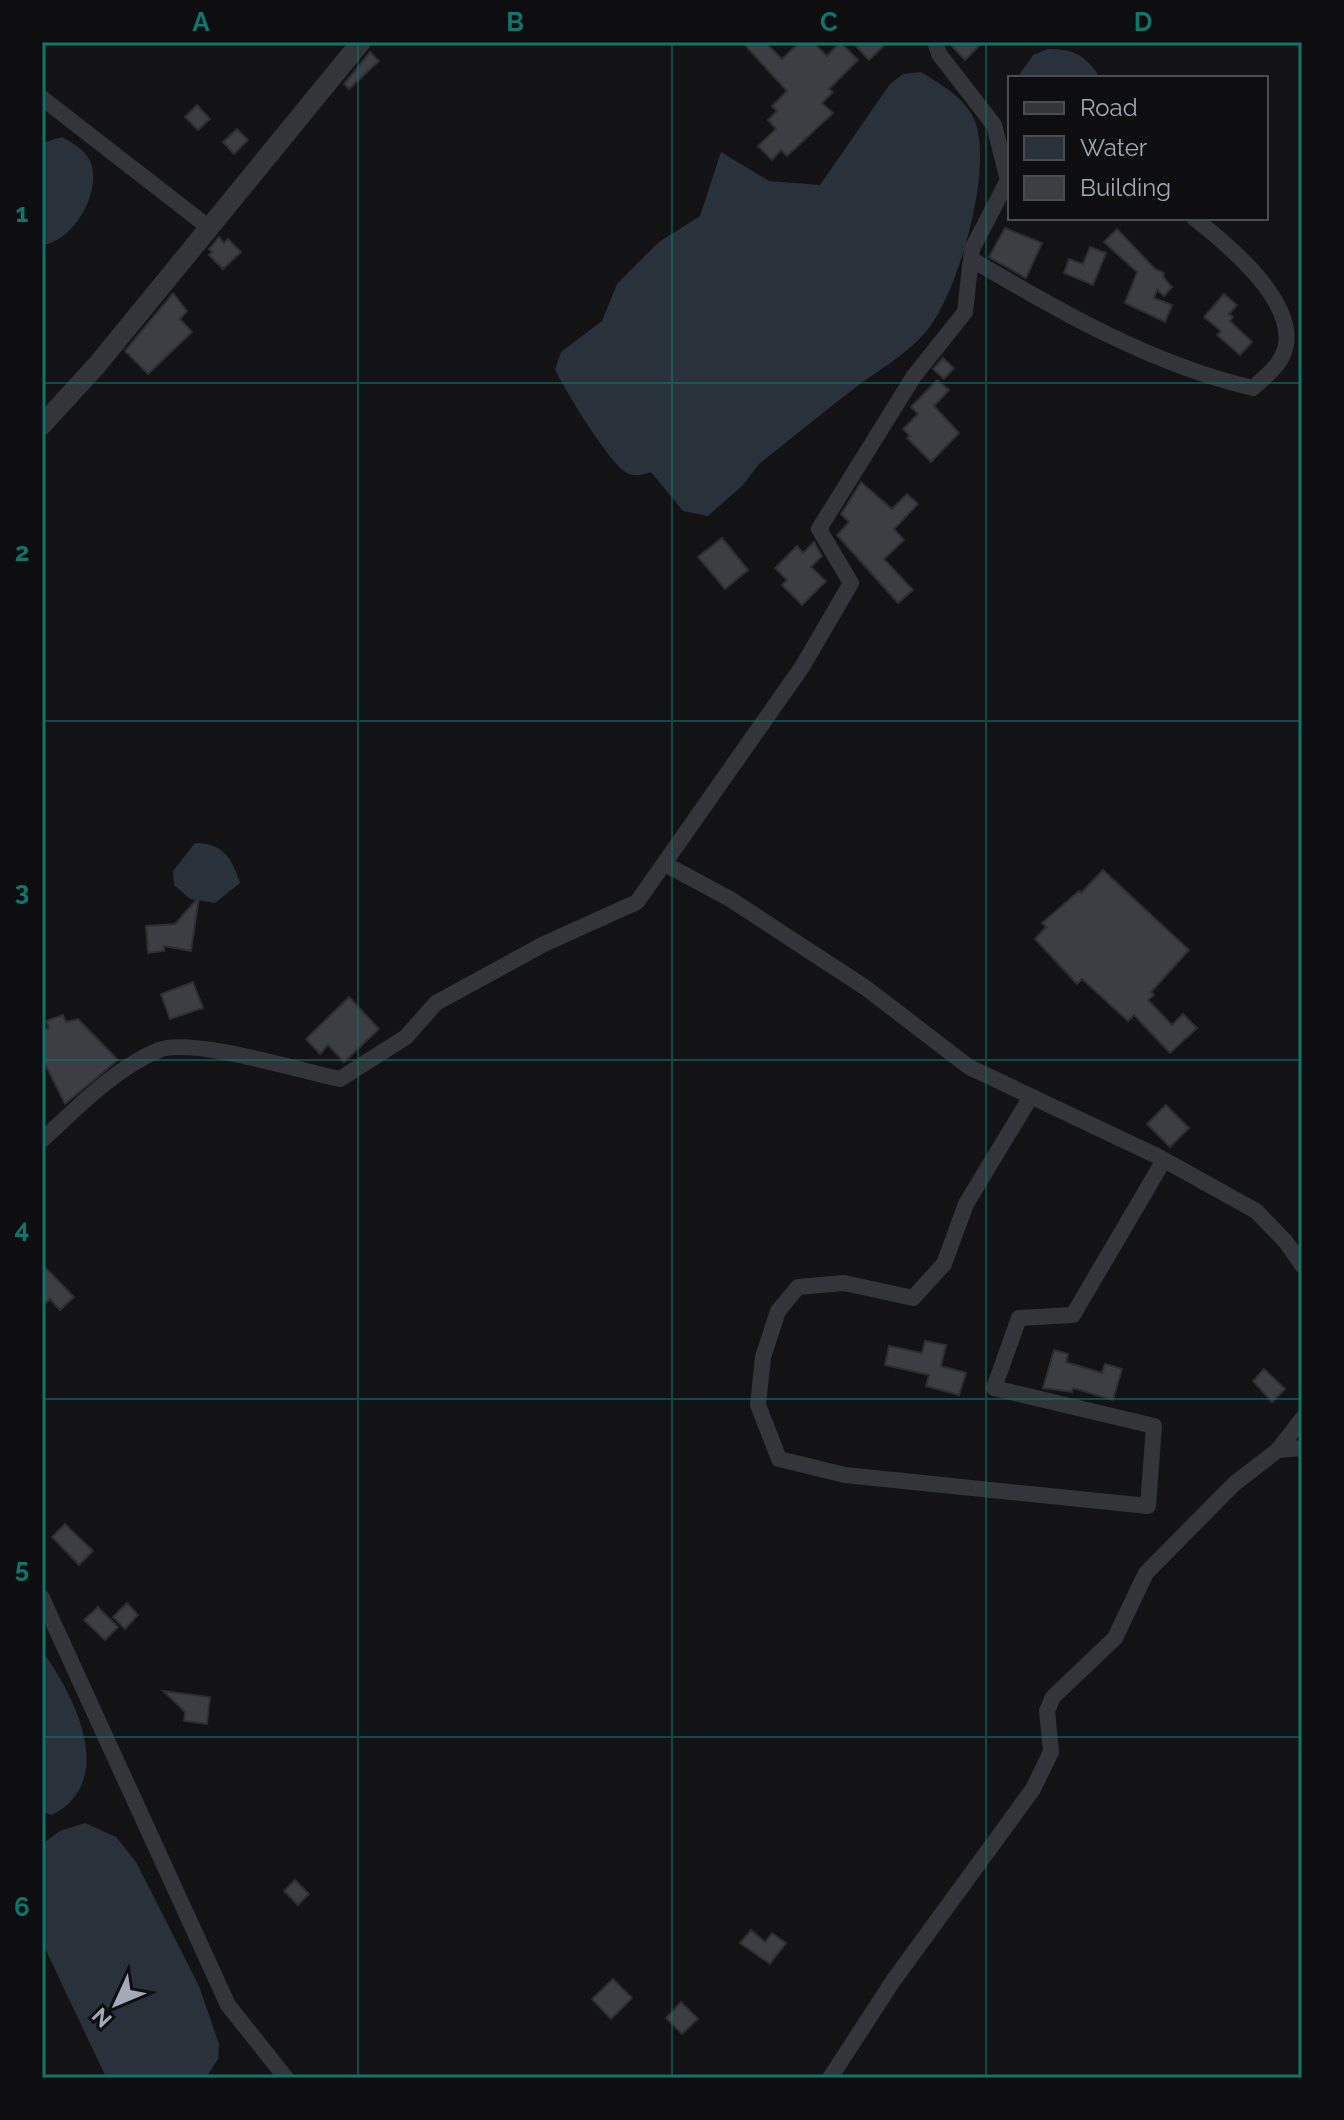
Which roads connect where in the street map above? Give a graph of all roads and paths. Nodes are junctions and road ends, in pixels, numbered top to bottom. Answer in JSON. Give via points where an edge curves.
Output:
{"nodes":[{"id":1,"x":361,"y":42,"type":"edge"},
{"id":2,"x":935,"y":42,"type":"edge"},
{"id":3,"x":42,"y":98,"type":"edge"},
{"id":4,"x":1003,"y":133,"type":"edge"},
{"id":5,"x":1197,"y":220,"type":"edge"},
{"id":6,"x":207,"y":226,"type":"junction"},
{"id":7,"x":971,"y":259,"type":"junction"},
{"id":8,"x":42,"y":425,"type":"edge"},
{"id":9,"x":665,"y":864,"type":"junction"},
{"id":10,"x":1030,"y":1098,"type":"junction"},
{"id":11,"x":42,"y":1140,"type":"edge"},
{"id":12,"x":1164,"y":1160,"type":"junction"},
{"id":13,"x":1302,"y":1265,"type":"edge"},
{"id":14,"x":1302,"y":1419,"type":"edge"},
{"id":15,"x":1302,"y":1448,"type":"edge"},
{"id":16,"x":1278,"y":1450,"type":"junction"},
{"id":17,"x":42,"y":1598,"type":"edge"},
{"id":18,"x":286,"y":2078,"type":"edge"},
{"id":19,"x":830,"y":2078,"type":"edge"}],
"edges":[{"from":1,"to":6,"type":"street"},
{"from":2,"to":4,"type":"street"},
{"from":3,"to":6,"type":"street"},
{"from":4,"to":7,"type":"street","via":[[1008,180]]},
{"from":5,"to":7,"type":"street","via":[[1233,248],[1277,301],[1287,343],[1277,366],[1253,388],[1203,377],[1148,353]]},
{"from":6,"to":8,"type":"street","via":[[97,365]]},
{"from":7,"to":9,"type":"street","via":[[965,312],[914,376],[819,529],[851,583],[802,667]]},
{"from":9,"to":10,"type":"street","via":[[730,899],[866,988],[969,1067]]},
{"from":9,"to":11,"type":"street","via":[[637,902],[542,945],[436,1003],[406,1037],[340,1079],[207,1047],[161,1049],[96,1090]]},
{"from":10,"to":12,"type":"street"},
{"from":10,"to":12,"type":"street","via":[[966,1204],[944,1264],[913,1298],[844,1283],[798,1287],[778,1311],[763,1357],[758,1405],[779,1459],[845,1475],[1148,1506],[1154,1426],[994,1388],[1019,1318],[1073,1315]]},
{"from":12,"to":13,"type":"street","via":[[1256,1211]]},
{"from":14,"to":16,"type":"street"},
{"from":15,"to":16,"type":"street"},
{"from":16,"to":19,"type":"street","via":[[1234,1484],[1146,1573],[1115,1638],[1053,1697],[1047,1711],[1051,1752],[1033,1789],[893,1981]]},
{"from":17,"to":18,"type":"street","via":[[228,2005]]}]}
